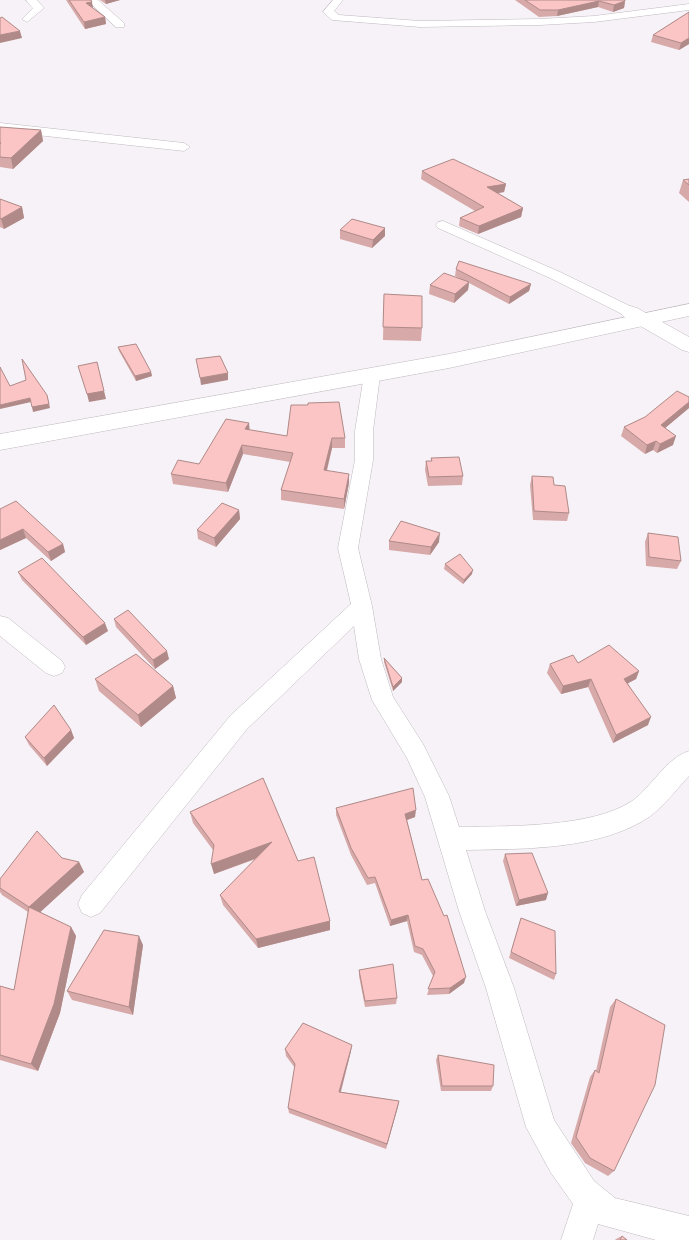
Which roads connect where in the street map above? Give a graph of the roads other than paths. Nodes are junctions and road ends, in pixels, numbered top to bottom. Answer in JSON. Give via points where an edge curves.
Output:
{"nodes":[{"id":1,"x":31,"y":0,"type":"edge"},
{"id":2,"x":92,"y":0,"type":"edge"},
{"id":3,"x":338,"y":0,"type":"edge"},
{"id":4,"x":645,"y":3,"type":"dead end"},
{"id":5,"x":689,"y":7,"type":"edge"},
{"id":6,"x":656,"y":11,"type":"junction"},
{"id":7,"x":27,"y":20,"type":"dead end"},
{"id":8,"x":676,"y":21,"type":"edge"},
{"id":9,"x":120,"y":25,"type":"dead end"},
{"id":10,"x":0,"y":127,"type":"edge"},
{"id":11,"x":184,"y":147,"type":"dead end"},
{"id":12,"x":443,"y":226,"type":"dead end"},
{"id":13,"x":689,"y":299,"type":"edge"},
{"id":14,"x":689,"y":310,"type":"edge"},
{"id":15,"x":638,"y":316,"type":"junction"},
{"id":16,"x":689,"y":346,"type":"edge"},
{"id":17,"x":372,"y":375,"type":"junction"},
{"id":18,"x":0,"y":430,"type":"edge"},
{"id":19,"x":26,"y":431,"type":"junction"},
{"id":20,"x":0,"y":442,"type":"edge"},
{"id":21,"x":362,"y":606,"type":"junction"},
{"id":22,"x":0,"y":624,"type":"edge"},
{"id":23,"x":54,"y":667,"type":"dead end"},
{"id":24,"x":689,"y":761,"type":"edge"},
{"id":25,"x":450,"y":839,"type":"junction"},
{"id":26,"x":91,"y":904,"type":"dead end"},
{"id":27,"x":591,"y":1199,"type":"junction"},
{"id":28,"x":689,"y":1232,"type":"edge"},
{"id":29,"x":577,"y":1240,"type":"edge"}],
"edges":[{"from":1,"to":7,"type":"street","via":[[39,8]]},
{"from":2,"to":9,"type":"street"},
{"from":3,"to":6,"type":"street","via":[[328,12],[336,18],[412,23],[540,22]]},
{"from":4,"to":6,"type":"street"},
{"from":5,"to":6,"type":"street"},
{"from":6,"to":8,"type":"street"},
{"from":10,"to":11,"type":"street"},
{"from":12,"to":15,"type":"street"},
{"from":13,"to":15,"type":"main road"},
{"from":14,"to":15,"type":"main road"},
{"from":15,"to":16,"type":"main road"},
{"from":15,"to":17,"type":"main road"},
{"from":15,"to":19,"type":"main road"},
{"from":17,"to":19,"type":"main road"},
{"from":17,"to":21,"type":"street","via":[[364,431],[364,460],[348,548]]},
{"from":18,"to":19,"type":"main road"},
{"from":19,"to":20,"type":"main road"},
{"from":21,"to":25,"type":"street","via":[[370,659],[383,700],[424,769],[437,796]]},
{"from":21,"to":26,"type":"street","via":[[239,722]]},
{"from":22,"to":23,"type":"street"},
{"from":24,"to":25,"type":"street","via":[[640,809],[620,821],[520,838]]},
{"from":25,"to":27,"type":"street","via":[[500,988],[541,1126],[562,1162]]},
{"from":27,"to":28,"type":"street","via":[[607,1212]]},
{"from":27,"to":29,"type":"street"}]}
